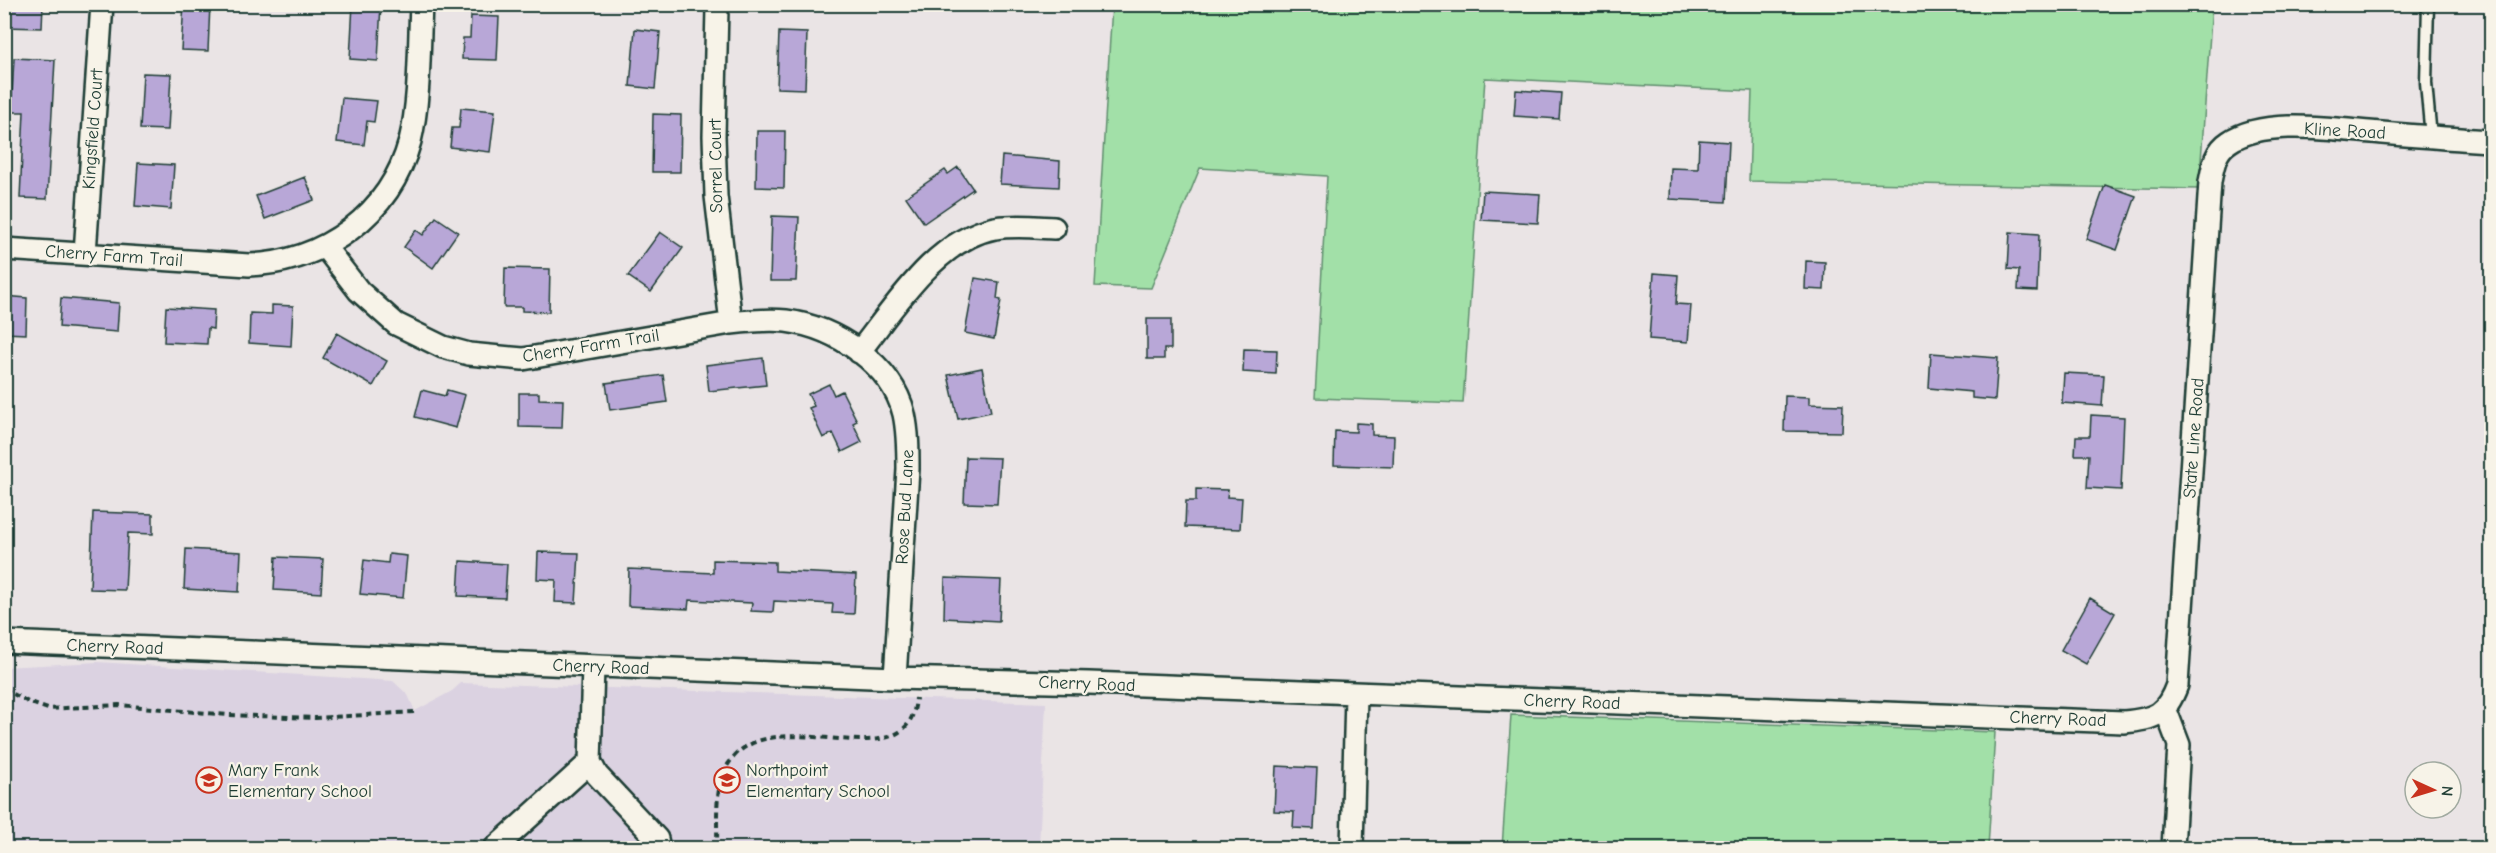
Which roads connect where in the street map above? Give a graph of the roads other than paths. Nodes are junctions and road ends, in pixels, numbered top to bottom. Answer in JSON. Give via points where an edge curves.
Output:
{"nodes":[{"id":1,"x":102,"y":4,"type":"edge"},
{"id":2,"x":421,"y":4,"type":"edge"},
{"id":3,"x":2428,"y":4,"type":"edge"},
{"id":4,"x":717,"y":8,"type":"dead end"},
{"id":5,"x":2431,"y":137,"type":"junction"},
{"id":6,"x":2492,"y":141,"type":"edge"},
{"id":7,"x":2213,"y":165,"type":"joint"},
{"id":8,"x":1054,"y":228,"type":"dead end"},
{"id":9,"x":325,"y":247,"type":"junction"},
{"id":10,"x":4,"y":249,"type":"edge"},
{"id":11,"x":85,"y":253,"type":"junction"},
{"id":12,"x":731,"y":323,"type":"junction"},
{"id":13,"x":859,"y":352,"type":"junction"},
{"id":14,"x":4,"y":642,"type":"edge"},
{"id":15,"x":593,"y":667,"type":"junction"},
{"id":16,"x":895,"y":678,"type":"junction"},
{"id":17,"x":1356,"y":695,"type":"junction"},
{"id":18,"x":2165,"y":708,"type":"junction"},
{"id":19,"x":590,"y":762,"type":"junction"},
{"id":20,"x":495,"y":849,"type":"edge"},
{"id":21,"x":660,"y":849,"type":"edge"},
{"id":22,"x":1352,"y":849,"type":"edge"},
{"id":23,"x":2173,"y":849,"type":"edge"}],
"edges":[{"from":1,"to":11,"type":"street","name":"Kingsfield Court"},
{"from":2,"to":9,"type":"street","via":[[414,119],[404,160],[369,214]]},
{"from":3,"to":5,"type":"lane"},
{"from":4,"to":12,"type":"street","name":"Sorrel Court","via":[[716,196]]},
{"from":5,"to":6,"type":"street","name":"Kline Road"},
{"from":5,"to":7,"type":"street","name":"Kline Road","via":[[2308,128],[2249,132],[2229,141],[2218,152]]},
{"from":7,"to":18,"type":"street","name":"State Line Road","via":[[2180,656],[2177,685]]},
{"from":8,"to":13,"type":"street","via":[[992,229],[955,243],[919,278]]},
{"from":9,"to":11,"type":"street","name":"Cherry Farm Trail","via":[[288,260],[249,265]]},
{"from":9,"to":12,"type":"street","name":"Cherry Farm Trail","via":[[359,291],[396,324],[443,347],[469,354],[523,359]]},
{"from":10,"to":11,"type":"street","name":"Cherry Farm Trail"},
{"from":12,"to":13,"type":"street","name":"Cherry Farm Trail","via":[[787,321],[814,328]]},
{"from":13,"to":16,"type":"street","name":"Rose Bud Lane","via":[[872,361],[895,391],[908,437]]},
{"from":14,"to":15,"type":"street","name":"Cherry Road"},
{"from":15,"to":16,"type":"street","name":"Cherry Road"},
{"from":15,"to":19,"type":"street"},
{"from":16,"to":17,"type":"street","name":"Cherry Road"},
{"from":17,"to":18,"type":"street","name":"Cherry Road","via":[[2124,722],[2157,716]]},
{"from":17,"to":22,"type":"street"},
{"from":18,"to":23,"type":"street","via":[[2179,746]]},
{"from":19,"to":20,"type":"street"},
{"from":19,"to":21,"type":"street","via":[[597,775],[657,839]]}]}
